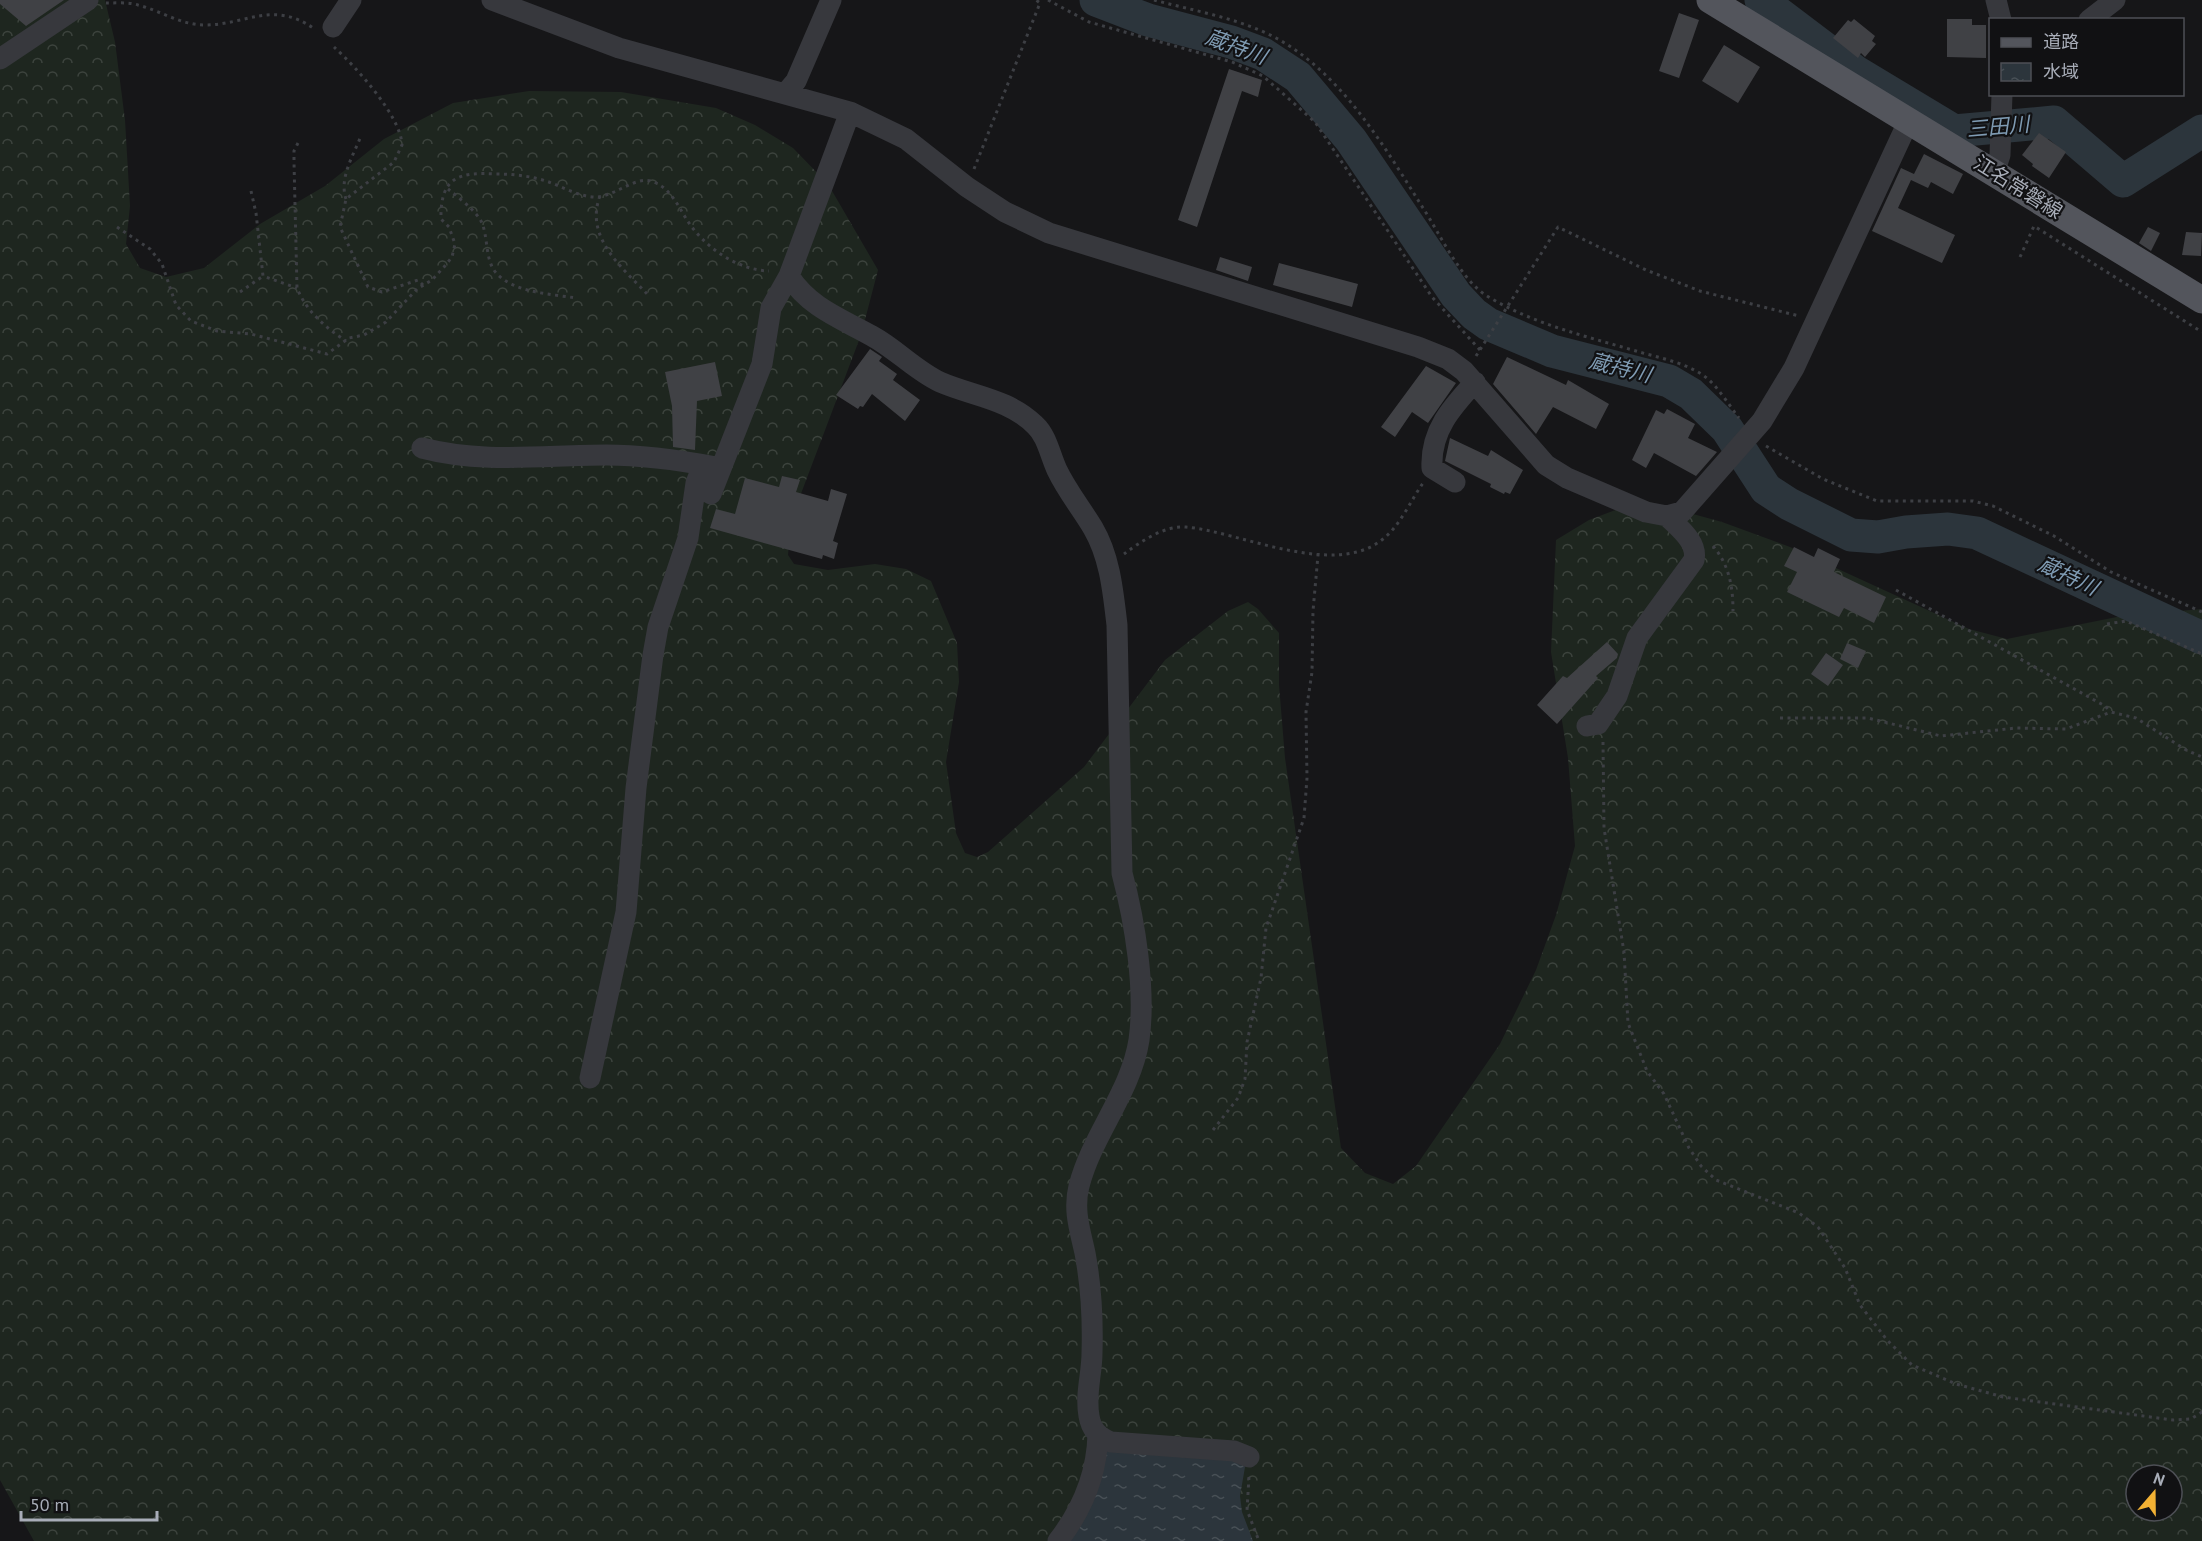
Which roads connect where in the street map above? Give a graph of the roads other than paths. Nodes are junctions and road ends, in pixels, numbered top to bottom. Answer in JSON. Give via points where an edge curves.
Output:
{"nodes":[{"id":1,"x":351,"y":0,"type":"edge"},
{"id":2,"x":492,"y":0,"type":"edge"},
{"id":3,"x":831,"y":0,"type":"edge"},
{"id":4,"x":1710,"y":0,"type":"edge"},
{"id":5,"x":1995,"y":0,"type":"edge"},
{"id":6,"x":2115,"y":0,"type":"edge"},
{"id":7,"x":94,"y":2,"type":"edge"},
{"id":8,"x":2000,"y":18,"type":"edge"},
{"id":9,"x":2092,"y":18,"type":"edge"},
{"id":10,"x":326,"y":33,"type":"road end"},
{"id":11,"x":0,"y":59,"type":"edge"},
{"id":12,"x":785,"y":94,"type":"junction"},
{"id":13,"x":2002,"y":96,"type":"edge"},
{"id":14,"x":850,"y":112,"type":"junction"},
{"id":15,"x":1909,"y":120,"type":"junction"},
{"id":16,"x":1994,"y":173,"type":"junction"},
{"id":17,"x":789,"y":276,"type":"junction"},
{"id":18,"x":2198,"y":296,"type":"edge"},
{"id":19,"x":1470,"y":377,"type":"junction"},
{"id":20,"x":422,"y":448,"type":"dead end"},
{"id":21,"x":711,"y":466,"type":"junction"},
{"id":22,"x":1455,"y":482,"type":"dead end"},
{"id":23,"x":711,"y":494,"type":"dead end"},
{"id":24,"x":1667,"y":516,"type":"junction"},
{"id":25,"x":1592,"y":725,"type":"road end"},
{"id":26,"x":590,"y":1078,"type":"dead end"},
{"id":27,"x":1098,"y":1434,"type":"junction"},
{"id":28,"x":1249,"y":1457,"type":"road end"},
{"id":29,"x":1058,"y":1541,"type":"edge"}],
"edges":[{"from":1,"to":10,"type":"street"},
{"from":2,"to":12,"type":"street","via":[[619,48]]},
{"from":3,"to":12,"type":"street","via":[[796,81]]},
{"from":4,"to":15,"type":"main road","name":"江名常磐線"},
{"from":5,"to":8,"type":"street"},
{"from":6,"to":9,"type":"street"},
{"from":7,"to":11,"type":"street"},
{"from":12,"to":14,"type":"street"},
{"from":13,"to":16,"type":"street","via":[[2000,155]]},
{"from":14,"to":17,"type":"street"},
{"from":14,"to":19,"type":"street","via":[[906,140],[1005,212],[1049,233],[1418,347],[1448,359]]},
{"from":15,"to":16,"type":"main road","name":"江名常磐線"},
{"from":15,"to":24,"type":"street","via":[[1794,368],[1762,421],[1682,512]]},
{"from":16,"to":18,"type":"main road","name":"江名常磐線"},
{"from":17,"to":21,"type":"street","via":[[771,308],[762,364]]},
{"from":17,"to":27,"type":"street","via":[[814,305],[879,340],[939,381],[980,393],[1035,425],[1064,485],[1092,528],[1107,565],[1117,624],[1122,873],[1136,950],[1139,1037],[1136,1057],[1084,1169],[1075,1202],[1092,1313],[1089,1417]]},
{"from":19,"to":22,"type":"street","via":[[1434,442],[1432,468]]},
{"from":19,"to":24,"type":"street","via":[[1546,465],[1635,507]]},
{"from":20,"to":21,"type":"street","via":[[510,460],[609,455]]},
{"from":21,"to":23,"type":"street"},
{"from":21,"to":26,"type":"street","via":[[696,483],[688,538],[658,627],[637,778],[626,912]]},
{"from":24,"to":25,"type":"street","via":[[1691,542],[1695,561],[1638,638],[1617,696]]},
{"from":27,"to":28,"type":"street","via":[[1111,1442],[1234,1451]]},
{"from":27,"to":29,"type":"street","via":[[1098,1449],[1080,1512]]}]}
